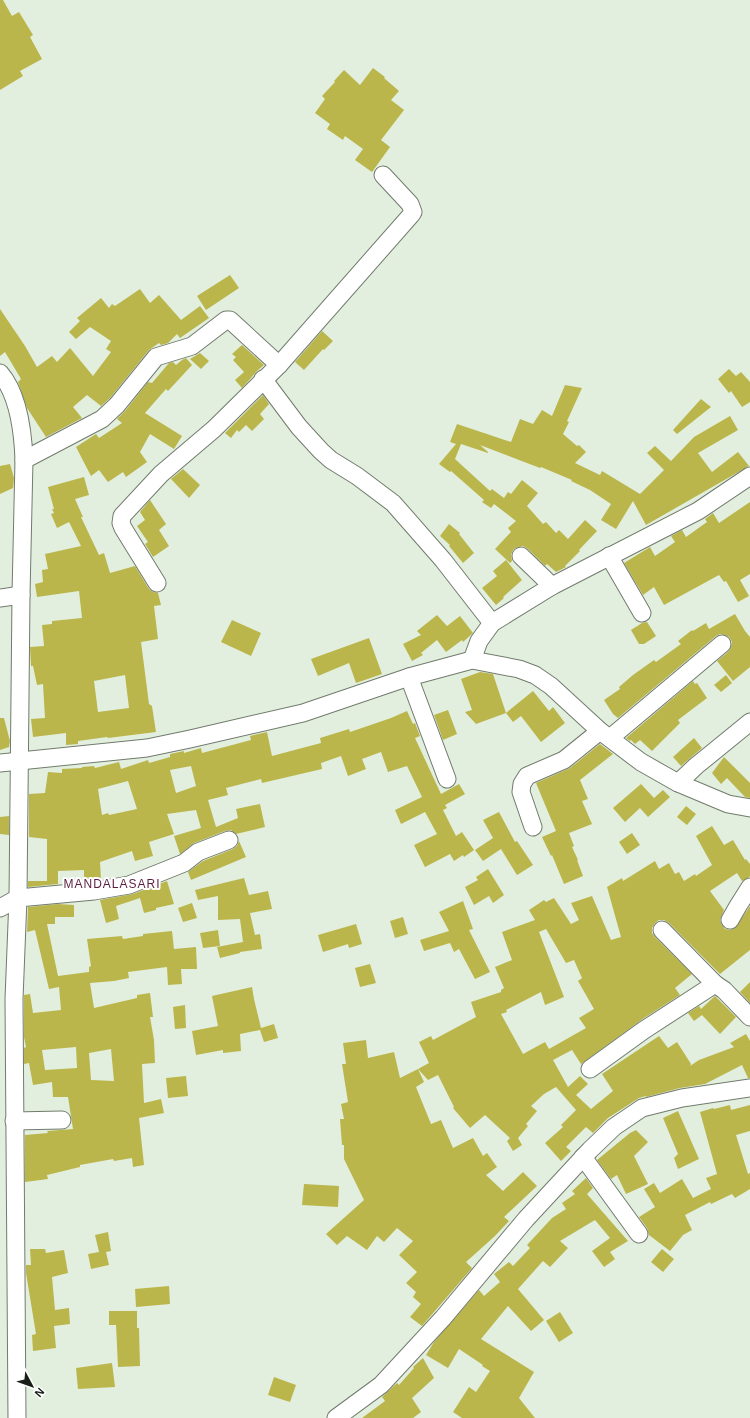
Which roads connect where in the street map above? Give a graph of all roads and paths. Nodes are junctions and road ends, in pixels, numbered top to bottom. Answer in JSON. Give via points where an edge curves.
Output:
{"nodes":[{"id":1,"x":383,"y":175,"type":"dead end"},
{"id":2,"x":278,"y":365,"type":"junction"},
{"id":3,"x":0,"y":373,"type":"edge"},
{"id":4,"x":263,"y":379,"type":"junction"},
{"id":5,"x":24,"y":460,"type":"junction"},
{"id":6,"x":750,"y":476,"type":"edge"},
{"id":7,"x":521,"y":556,"type":"dead end"},
{"id":8,"x":609,"y":556,"type":"junction"},
{"id":9,"x":157,"y":583,"type":"dead end"},
{"id":10,"x":552,"y":586,"type":"junction"},
{"id":11,"x":21,"y":595,"type":"junction"},
{"id":12,"x":0,"y":598,"type":"edge"},
{"id":13,"x":642,"y":613,"type":"dead end"},
{"id":14,"x":492,"y":623,"type":"junction"},
{"id":15,"x":722,"y":644,"type":"dead end"},
{"id":16,"x":472,"y":660,"type":"junction"},
{"id":17,"x":409,"y":677,"type":"junction"},
{"id":18,"x":750,"y":722,"type":"edge"},
{"id":19,"x":605,"y":734,"type":"junction"},
{"id":20,"x":19,"y":762,"type":"junction"},
{"id":21,"x":0,"y":763,"type":"edge"},
{"id":22,"x":447,"y":779,"type":"dead end"},
{"id":23,"x":678,"y":783,"type":"junction"},
{"id":24,"x":750,"y":808,"type":"edge"},
{"id":25,"x":532,"y":827,"type":"dead end"},
{"id":26,"x":229,"y":840,"type":"dead end"},
{"id":27,"x":750,"y":887,"type":"edge"},
{"id":28,"x":18,"y":898,"type":"junction"},
{"id":29,"x":0,"y":908,"type":"edge"},
{"id":30,"x":730,"y":920,"type":"dead end"},
{"id":31,"x":662,"y":930,"type":"dead end"},
{"id":32,"x":715,"y":984,"type":"junction"},
{"id":33,"x":750,"y":1017,"type":"edge"},
{"id":34,"x":590,"y":1069,"type":"dead end"},
{"id":35,"x":750,"y":1088,"type":"edge"},
{"id":36,"x":62,"y":1120,"type":"dead end"},
{"id":37,"x":14,"y":1121,"type":"junction"},
{"id":38,"x":583,"y":1157,"type":"junction"},
{"id":39,"x":639,"y":1234,"type":"dead end"},
{"id":40,"x":16,"y":1418,"type":"edge"},
{"id":41,"x":336,"y":1418,"type":"edge"}],
"edges":[{"from":1,"to":2,"type":"street","via":[[410,204],[413,212]]},
{"from":2,"to":4,"type":"street"},
{"from":2,"to":5,"type":"street","via":[[230,320],[226,320],[192,346],[156,357],[117,405],[102,418]]},
{"from":3,"to":5,"type":"street","via":[[13,396],[19,415]]},
{"from":4,"to":9,"type":"street","via":[[214,429],[161,474],[122,516],[123,528]]},
{"from":4,"to":14,"type":"street","via":[[299,427],[321,451],[393,503],[443,560]]},
{"from":5,"to":11,"type":"street"},
{"from":6,"to":8,"type":"street","via":[[698,511]]},
{"from":7,"to":10,"type":"street"},
{"from":8,"to":10,"type":"street"},
{"from":8,"to":13,"type":"street"},
{"from":10,"to":14,"type":"street"},
{"from":11,"to":12,"type":"street"},
{"from":11,"to":20,"type":"street"},
{"from":14,"to":16,"type":"street","via":[[479,641]]},
{"from":15,"to":19,"type":"street"},
{"from":16,"to":17,"type":"street"},
{"from":16,"to":19,"type":"street","via":[[519,669],[535,675]]},
{"from":17,"to":20,"type":"street","via":[[303,713],[190,739],[147,748]]},
{"from":17,"to":22,"type":"street"},
{"from":18,"to":23,"type":"street"},
{"from":19,"to":23,"type":"street","via":[[641,762]]},
{"from":19,"to":25,"type":"street","via":[[564,760],[527,776],[522,784],[522,792]]},
{"from":20,"to":21,"type":"street"},
{"from":20,"to":28,"type":"street"},
{"from":23,"to":24,"type":"street","via":[[728,804]]},
{"from":26,"to":28,"type":"street","via":[[198,852],[184,863],[129,885]]},
{"from":27,"to":30,"type":"street"},
{"from":28,"to":29,"type":"street"},
{"from":28,"to":37,"type":"street","via":[[14,999]]},
{"from":31,"to":32,"type":"street"},
{"from":32,"to":33,"type":"street"},
{"from":32,"to":34,"type":"street"},
{"from":35,"to":38,"type":"street","via":[[682,1098],[642,1108],[614,1127]]},
{"from":36,"to":37,"type":"street"},
{"from":37,"to":40,"type":"street"},
{"from":38,"to":39,"type":"street"},
{"from":38,"to":41,"type":"street","via":[[381,1385]]}]}
